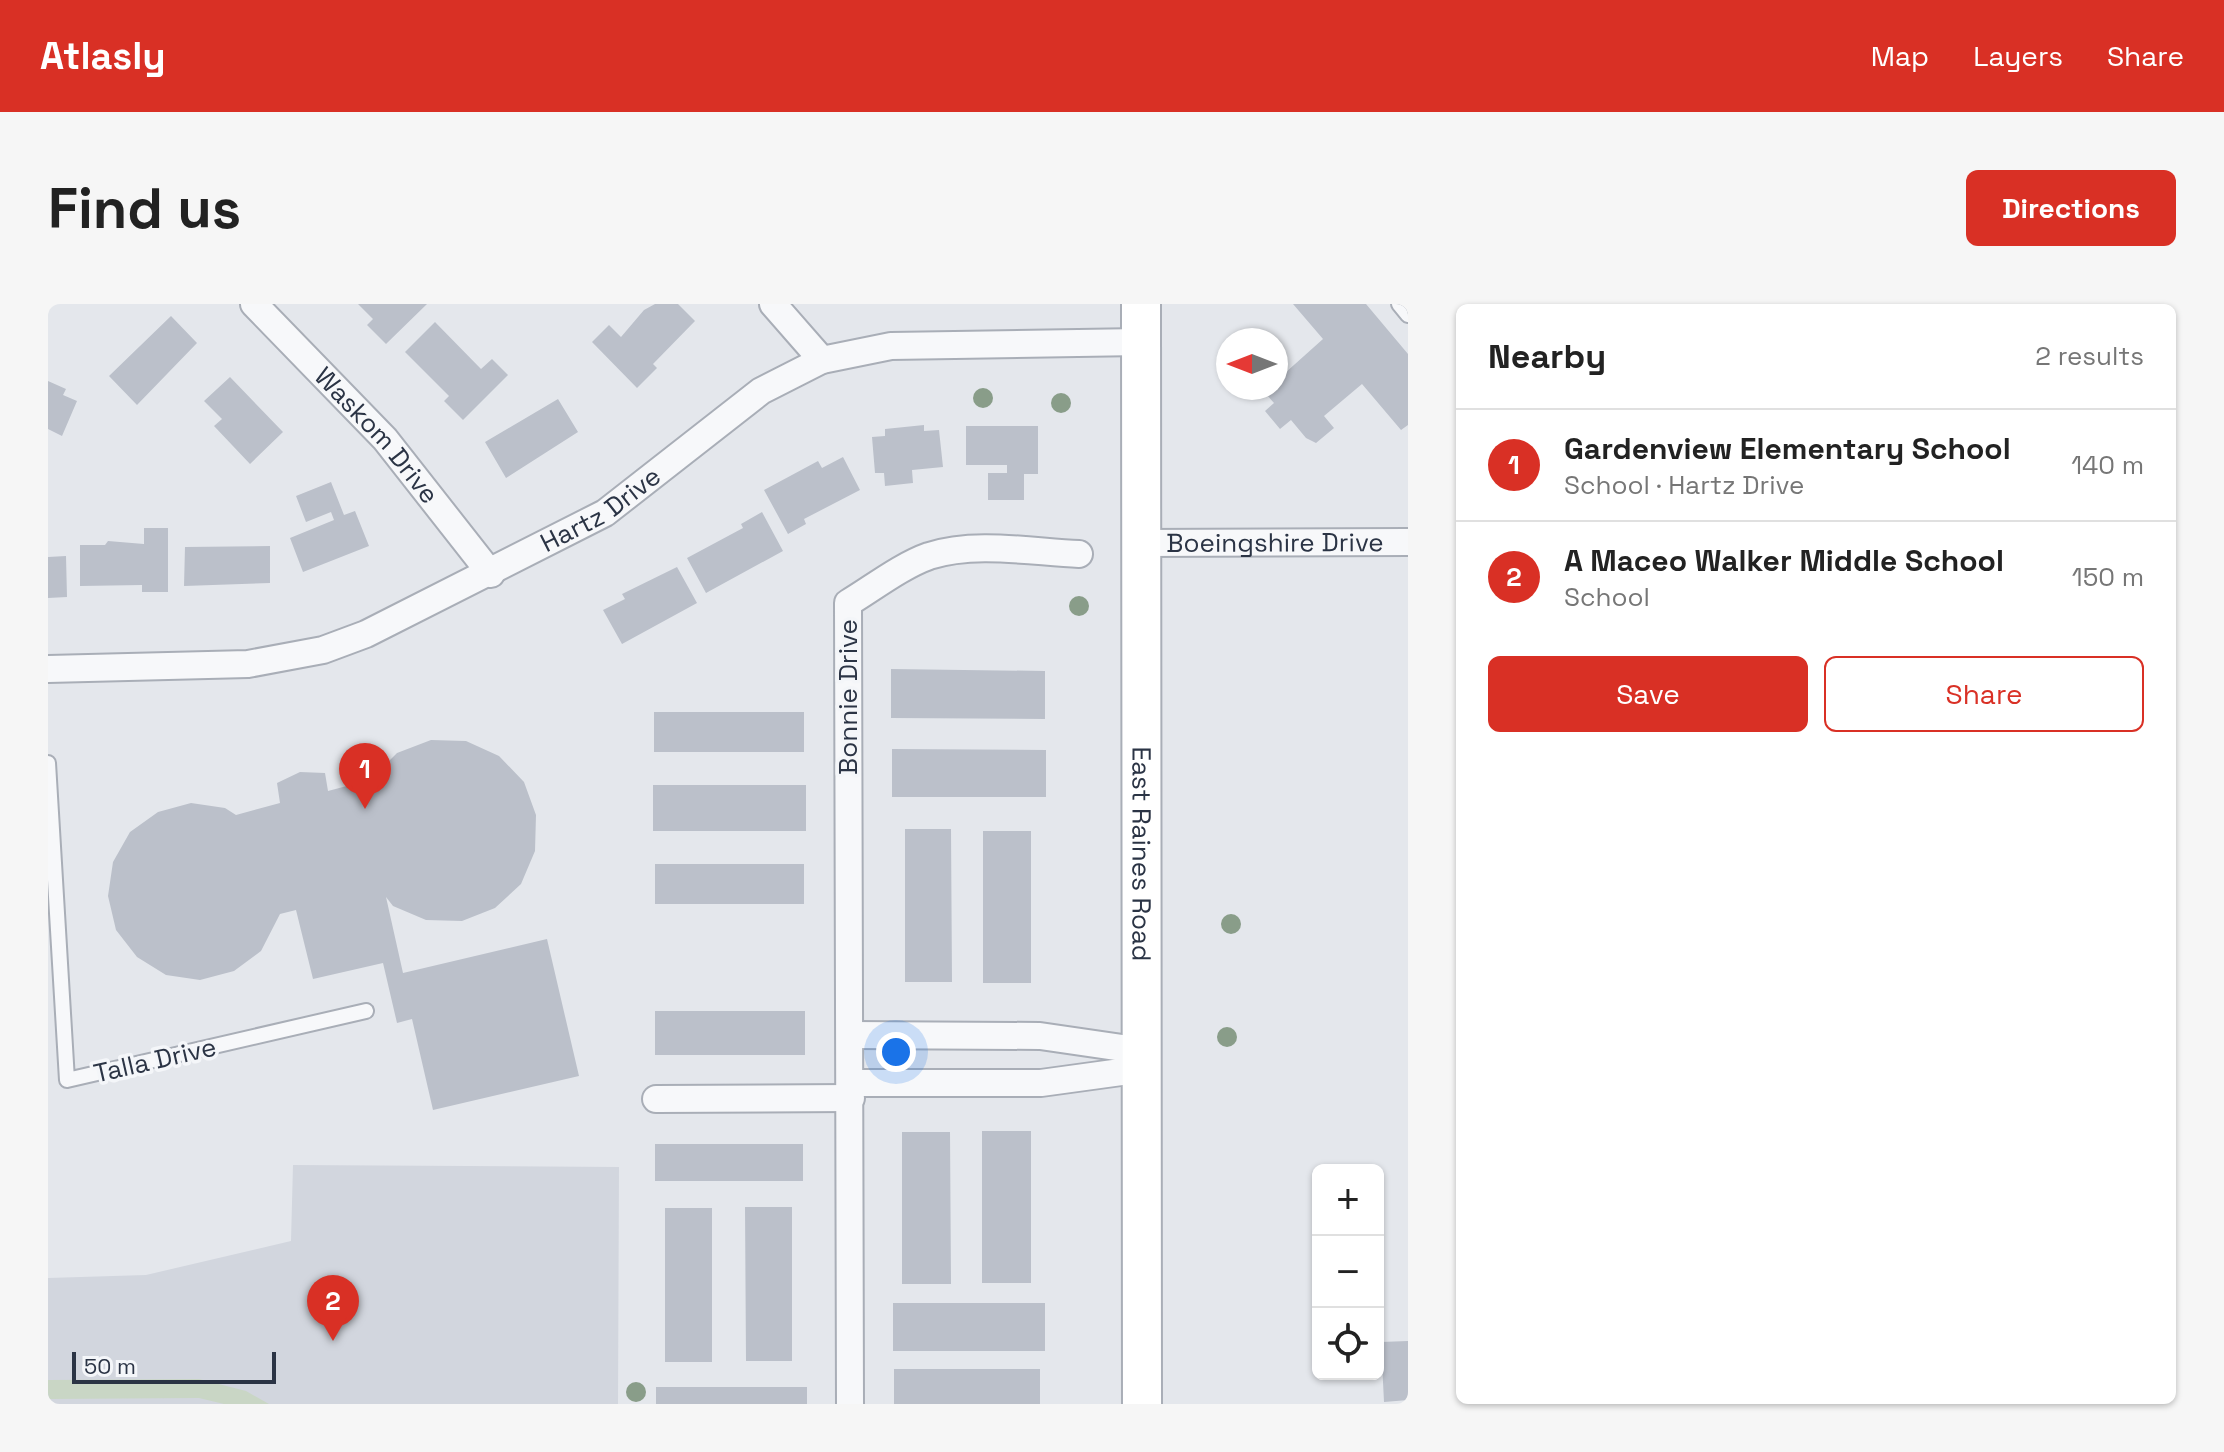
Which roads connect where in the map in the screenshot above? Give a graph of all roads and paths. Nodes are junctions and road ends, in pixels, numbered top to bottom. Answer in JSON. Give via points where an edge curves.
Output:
{"nodes":[{"id":1,"x":254,"y":304,"type":"edge"},
{"id":2,"x":773,"y":304,"type":"edge"},
{"id":3,"x":1141,"y":304,"type":"edge"},
{"id":4,"x":1399,"y":304,"type":"edge"},
{"id":5,"x":1408,"y":315,"type":"edge"},
{"id":6,"x":1140,"y":342,"type":"junction"},
{"id":7,"x":822,"y":360,"type":"junction"},
{"id":8,"x":1408,"y":542,"type":"edge"},
{"id":9,"x":1143,"y":543,"type":"junction"},
{"id":10,"x":1079,"y":554,"type":"dead end"},
{"id":11,"x":491,"y":574,"type":"junction"},
{"id":12,"x":48,"y":669,"type":"edge"},
{"id":13,"x":48,"y":763,"type":"edge"},
{"id":14,"x":366,"y":1011,"type":"dead end"},
{"id":15,"x":851,"y":1035,"type":"junction"},
{"id":16,"x":1143,"y":1060,"type":"junction"},
{"id":17,"x":851,"y":1091,"type":"junction"},
{"id":18,"x":656,"y":1099,"type":"dead end"},
{"id":19,"x":850,"y":1404,"type":"edge"},
{"id":20,"x":1142,"y":1404,"type":"edge"}],
"edges":[{"from":1,"to":11,"type":"street","name":"Waskom Drive","via":[[385,439]]},
{"from":2,"to":7,"type":"street"},
{"from":3,"to":6,"type":"main road","name":"East Raines Road"},
{"from":4,"to":5,"type":"lane"},
{"from":6,"to":7,"type":"street","name":"Hartz Drive","via":[[891,346]]},
{"from":6,"to":9,"type":"main road","name":"East Raines Road"},
{"from":7,"to":11,"type":"street","name":"Hartz Drive","via":[[761,391],[605,513]]},
{"from":8,"to":9,"type":"street","name":"Boeingshire Drive"},
{"from":9,"to":16,"type":"main road","name":"East Raines Road"},
{"from":10,"to":15,"type":"street","name":"Bonnie Drive","via":[[945,553],[927,557],[848,603]]},
{"from":11,"to":12,"type":"street","name":"Hartz Drive","via":[[366,634],[287,659],[213,667]]},
{"from":13,"to":14,"type":"lane","name":"Talla Drive","via":[[67,1080]]},
{"from":15,"to":16,"type":"street","via":[[1040,1036]]},
{"from":15,"to":17,"type":"street","name":"Bonnie Drive"},
{"from":16,"to":17,"type":"street","via":[[1041,1083]]},
{"from":16,"to":20,"type":"main road","name":"East Raines Road"},
{"from":17,"to":18,"type":"street"},
{"from":17,"to":19,"type":"street","name":"Bonnie Drive"}]}
